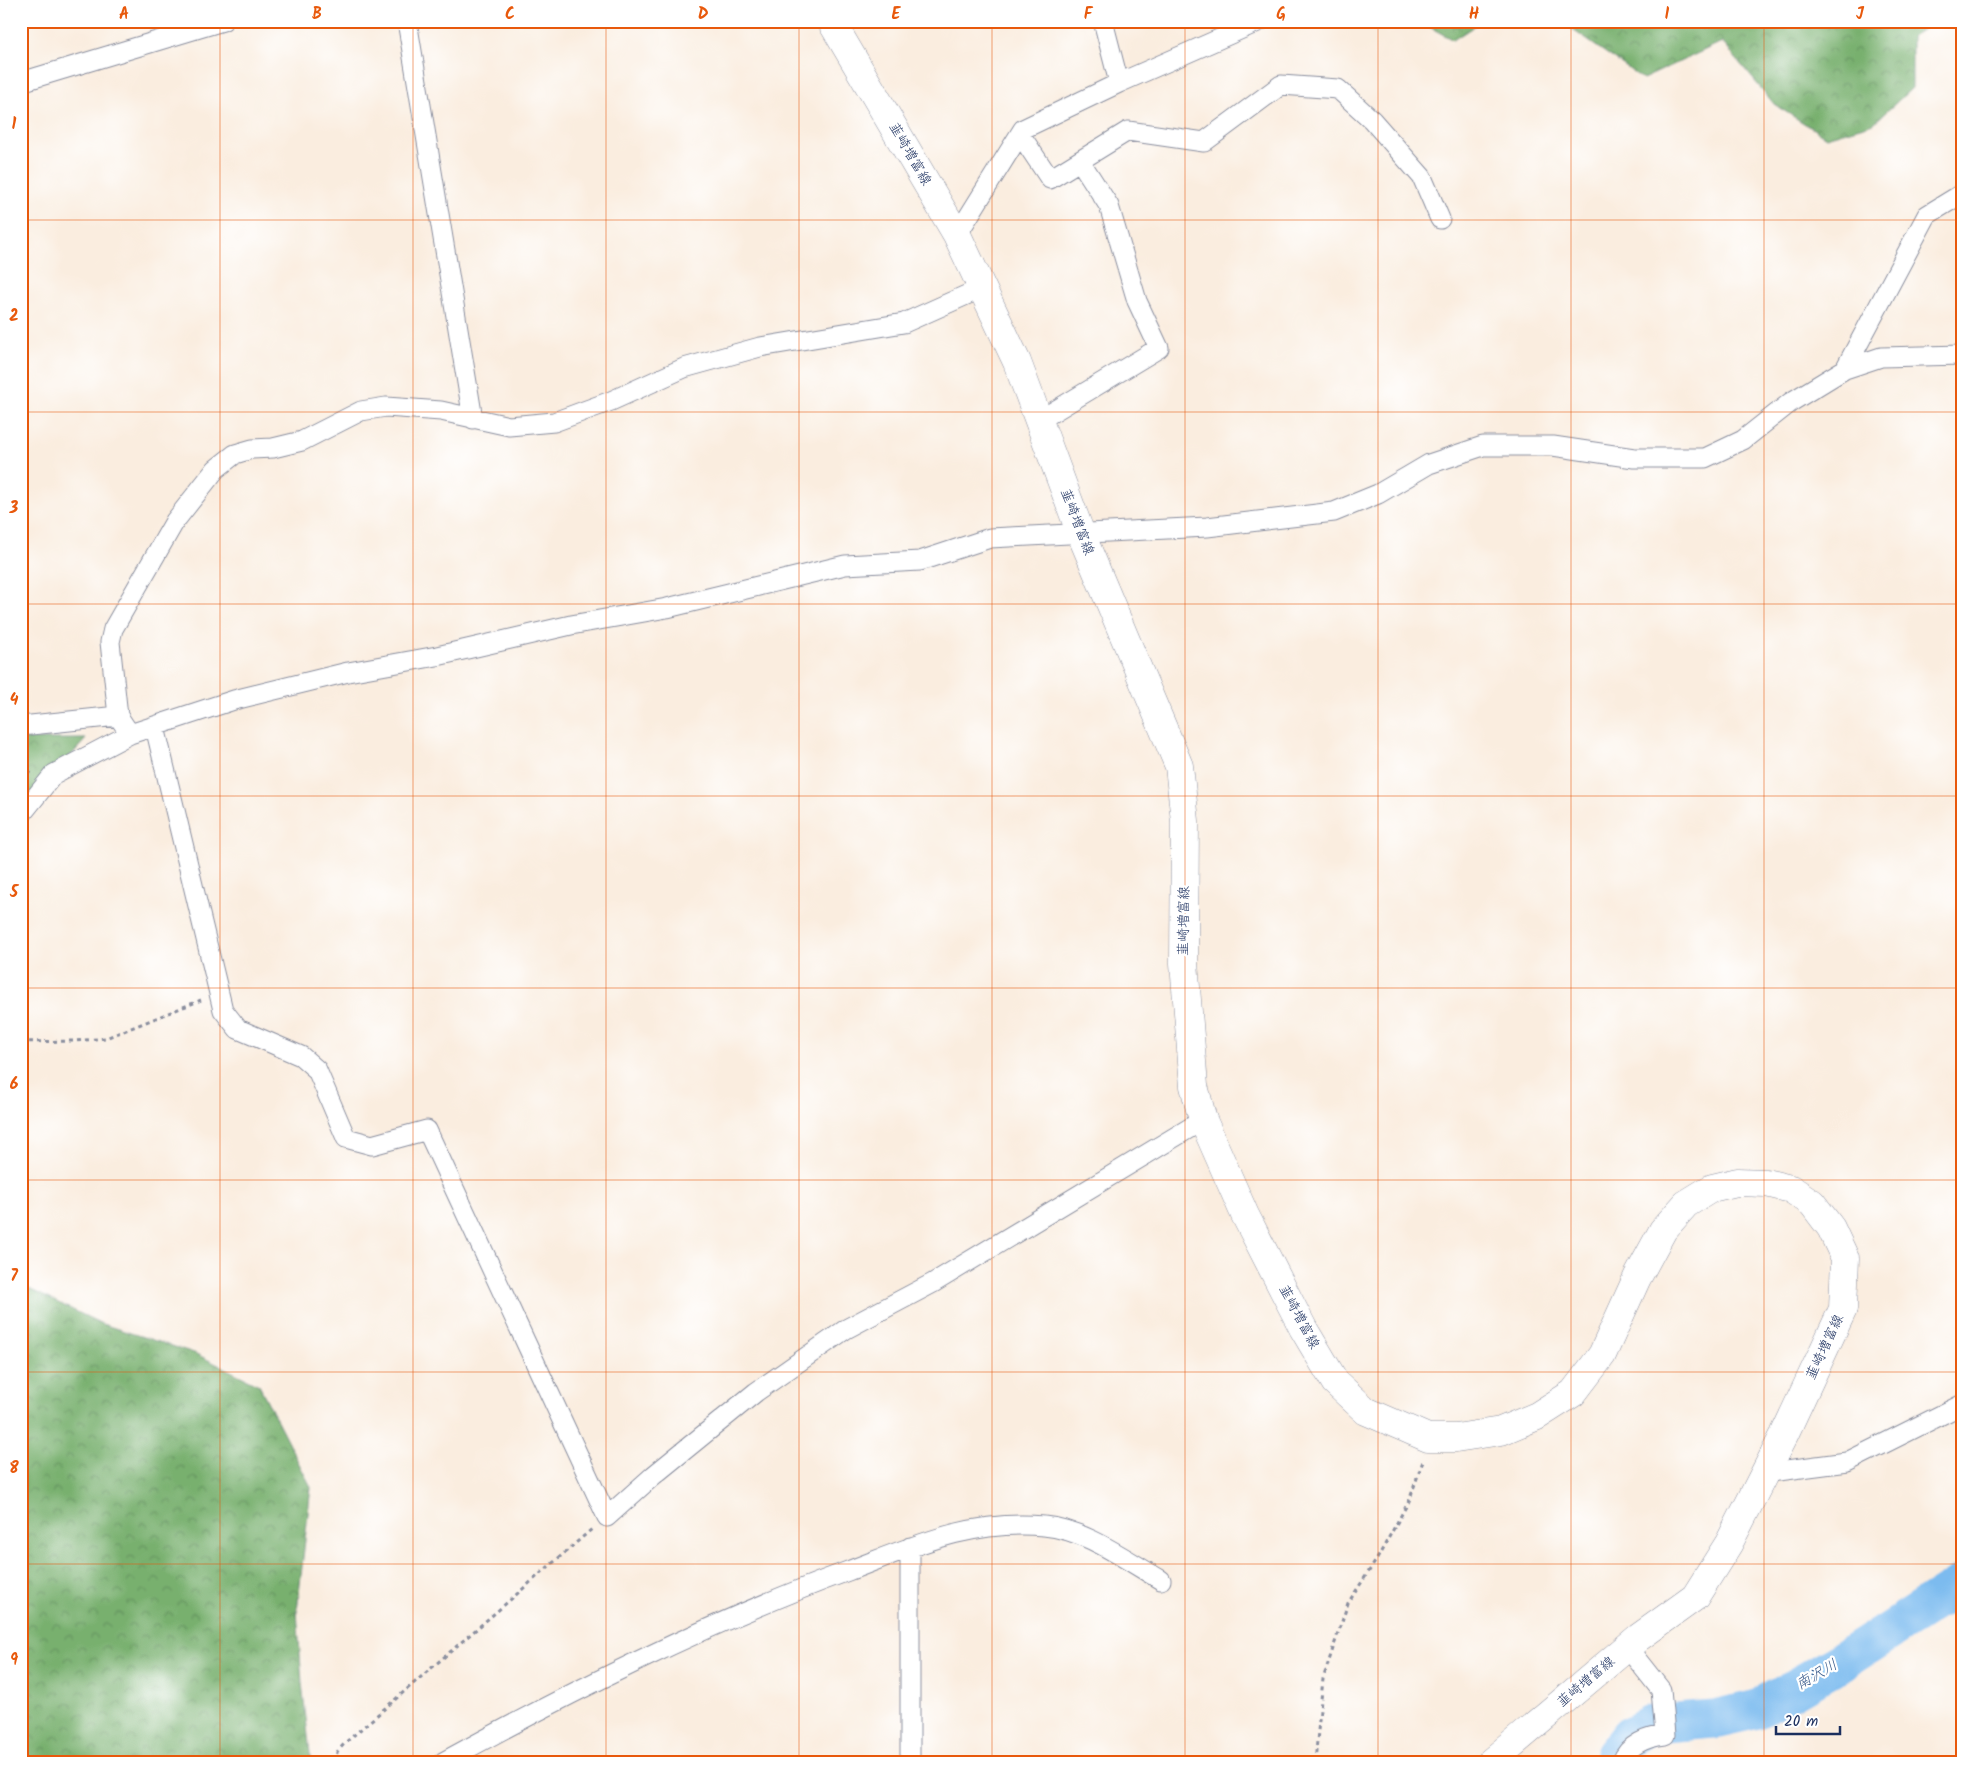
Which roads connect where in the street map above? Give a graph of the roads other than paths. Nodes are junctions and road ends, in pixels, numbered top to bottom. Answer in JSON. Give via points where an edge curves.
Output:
{"nodes":[{"id":1,"x":223,"y":21,"type":"edge"},
{"id":2,"x":407,"y":21,"type":"edge"},
{"id":3,"x":831,"y":21,"type":"edge"},
{"id":4,"x":1103,"y":21,"type":"edge"},
{"id":5,"x":1260,"y":21,"type":"edge"},
{"id":6,"x":21,"y":82,"type":"edge"},
{"id":7,"x":1119,"y":84,"type":"junction"},
{"id":8,"x":1020,"y":134,"type":"junction"},
{"id":9,"x":1080,"y":161,"type":"junction"},
{"id":10,"x":1963,"y":193,"type":"edge"},
{"id":11,"x":1440,"y":219,"type":"dead end"},
{"id":12,"x":957,"y":235,"type":"junction"},
{"id":13,"x":982,"y":288,"type":"junction"},
{"id":14,"x":1963,"y":355,"type":"edge"},
{"id":15,"x":1845,"y":369,"type":"junction"},
{"id":16,"x":473,"y":419,"type":"junction"},
{"id":17,"x":1038,"y":420,"type":"junction"},
{"id":18,"x":1081,"y":534,"type":"junction"},
{"id":19,"x":118,"y":716,"type":"junction"},
{"id":20,"x":21,"y":726,"type":"edge"},
{"id":21,"x":155,"y":727,"type":"junction"},
{"id":22,"x":130,"y":734,"type":"junction"},
{"id":23,"x":21,"y":815,"type":"edge"},
{"id":24,"x":1203,"y":1120,"type":"junction"},
{"id":25,"x":1963,"y":1404,"type":"edge"},
{"id":26,"x":1764,"y":1473,"type":"junction"},
{"id":27,"x":910,"y":1547,"type":"junction"},
{"id":28,"x":1161,"y":1580,"type":"dead end"},
{"id":29,"x":1627,"y":1647,"type":"junction"},
{"id":30,"x":443,"y":1762,"type":"edge"},
{"id":31,"x":910,"y":1762,"type":"edge"},
{"id":32,"x":1491,"y":1762,"type":"edge"},
{"id":33,"x":1622,"y":1762,"type":"edge"}],
"edges":[{"from":1,"to":6,"type":"street"},
{"from":2,"to":16,"type":"street"},
{"from":3,"to":12,"type":"main road","name":"韮崎増富線"},
{"from":4,"to":7,"type":"street"},
{"from":5,"to":7,"type":"street"},
{"from":7,"to":8,"type":"street","via":[[1023,129]]},
{"from":8,"to":9,"type":"street","via":[[1050,179]]},
{"from":8,"to":12,"type":"street"},
{"from":9,"to":11,"type":"street","via":[[1128,131],[1204,142],[1282,85],[1338,90],[1372,120],[1422,177]]},
{"from":9,"to":17,"type":"street","via":[[1110,206],[1137,301],[1159,348]]},
{"from":10,"to":15,"type":"street","via":[[1927,215]]},
{"from":12,"to":13,"type":"main road","name":"韮崎増富線"},
{"from":13,"to":16,"type":"street","via":[[904,323],[760,347],[684,368],[554,422],[509,426]]},
{"from":13,"to":17,"type":"main road","name":"韮崎増富線","via":[[1017,362]]},
{"from":14,"to":15,"type":"street","via":[[1881,357]]},
{"from":15,"to":18,"type":"street","via":[[1791,402],[1743,440],[1706,458],[1634,458],[1553,446],[1483,446],[1429,464],[1378,494],[1334,512],[1207,527]]},
{"from":16,"to":19,"type":"street","via":[[441,411],[386,407],[361,411],[302,441],[235,454],[216,469],[175,521],[113,629],[110,642]]},
{"from":17,"to":18,"type":"main road","name":"韮崎増富線"},
{"from":18,"to":21,"type":"street","via":[[990,538],[920,561],[844,565],[667,608],[348,672],[234,700]]},
{"from":18,"to":24,"type":"main road","name":"韮崎増富線","via":[[1179,766],[1185,821],[1184,962],[1194,1086]]},
{"from":19,"to":20,"type":"street"},
{"from":19,"to":22,"type":"street"},
{"from":21,"to":22,"type":"street"},
{"from":21,"to":24,"type":"street","via":[[223,1010],[238,1028],[302,1056],[317,1070],[346,1138],[372,1145],[427,1130],[607,1517],[756,1392],[846,1329],[942,1278]]},
{"from":22,"to":23,"type":"street","via":[[54,774]]},
{"from":24,"to":26,"type":"main road","name":"韮崎増富線","via":[[1245,1215],[1303,1328],[1335,1382],[1366,1411],[1428,1438],[1456,1438],[1501,1431],[1537,1416],[1573,1393],[1602,1355],[1663,1230],[1686,1204],[1712,1188],[1737,1182],[1766,1183],[1791,1189],[1812,1203],[1831,1228],[1845,1258],[1843,1310]]},
{"from":25,"to":26,"type":"street","via":[[1847,1462]]},
{"from":26,"to":29,"type":"main road","name":"韮崎増富線","via":[[1729,1543],[1695,1597]]},
{"from":27,"to":28,"type":"street","via":[[952,1533],[1002,1524],[1046,1526],[1079,1533]]},
{"from":27,"to":30,"type":"street","via":[[741,1613],[626,1666]]},
{"from":27,"to":31,"type":"street"},
{"from":29,"to":32,"type":"main road","name":"韮崎増富線"},
{"from":29,"to":33,"type":"street","via":[[1661,1690],[1665,1735],[1650,1737],[1635,1746]]}]}
